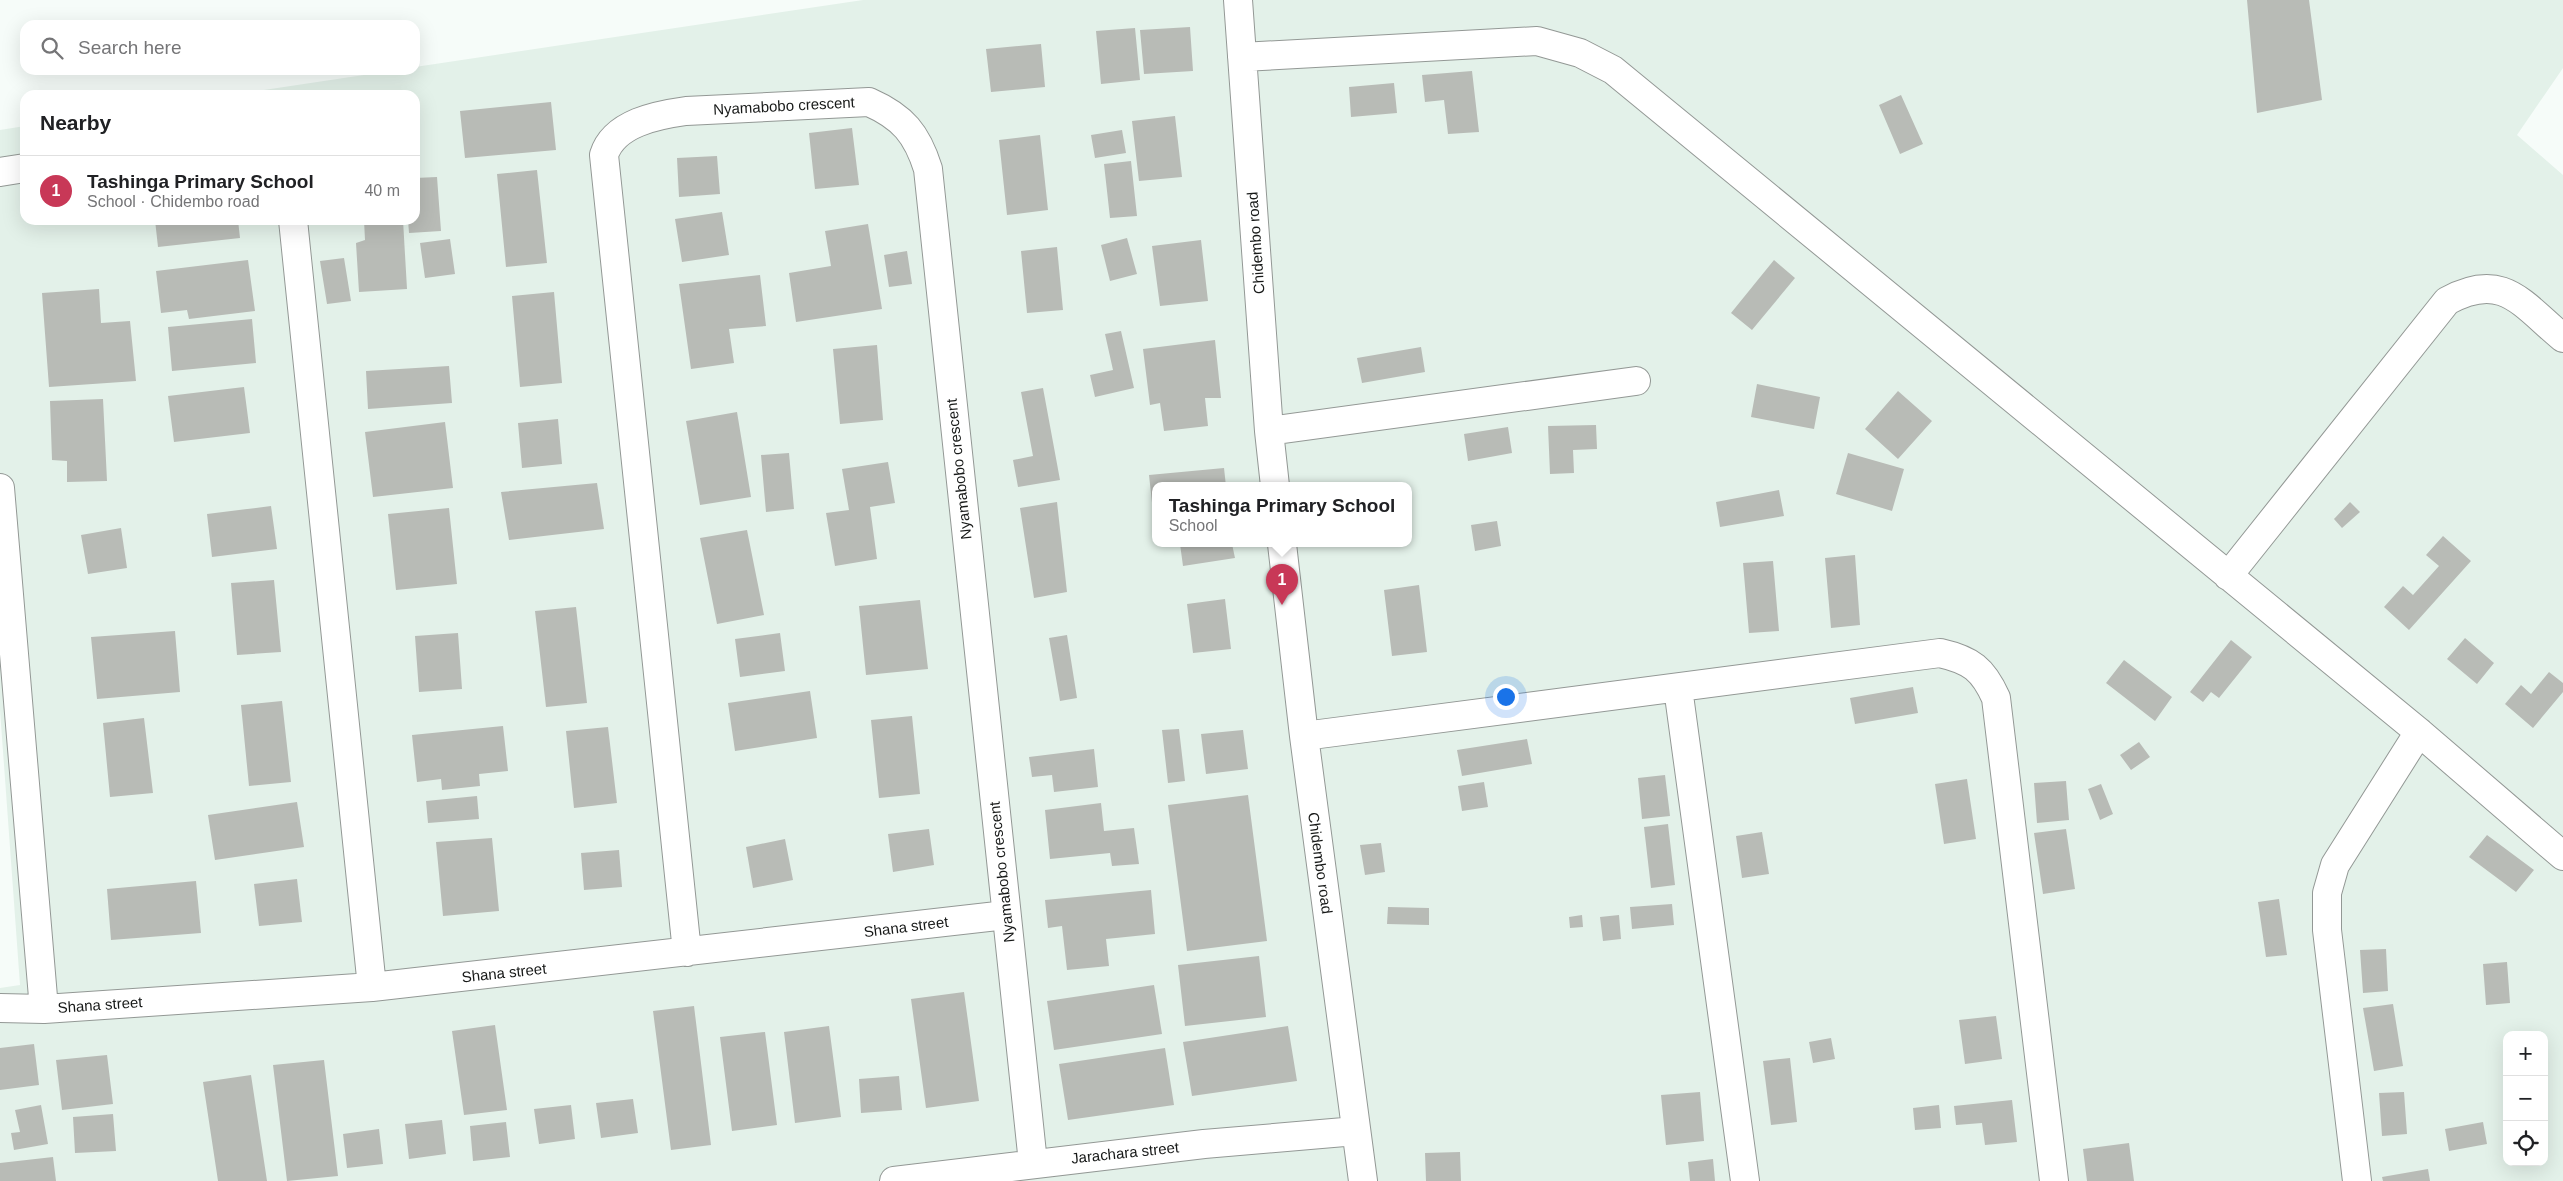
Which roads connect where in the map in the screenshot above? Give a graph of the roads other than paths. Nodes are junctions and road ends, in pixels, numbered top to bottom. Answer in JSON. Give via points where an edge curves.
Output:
{"nodes":[{"id":1,"x":1238,"y":0,"type":"edge"},
{"id":2,"x":1242,"y":57,"type":"junction"},
{"id":3,"x":20,"y":169,"type":"edge"},
{"id":4,"x":0,"y":172,"type":"edge"},
{"id":5,"x":294,"y":225,"type":"edge"},
{"id":6,"x":2563,"y":338,"type":"edge"},
{"id":7,"x":1636,"y":381,"type":"dead end"},
{"id":8,"x":1269,"y":430,"type":"junction"},
{"id":9,"x":1275,"y":482,"type":"edge"},
{"id":10,"x":0,"y":488,"type":"edge"},
{"id":11,"x":1282,"y":547,"type":"edge"},
{"id":12,"x":2228,"y":576,"type":"junction"},
{"id":13,"x":1678,"y":688,"type":"junction"},
{"id":14,"x":2419,"y":732,"type":"junction"},
{"id":15,"x":1304,"y":736,"type":"junction"},
{"id":16,"x":2563,"y":856,"type":"edge"},
{"id":17,"x":1006,"y":915,"type":"junction"},
{"id":18,"x":687,"y":952,"type":"junction"},
{"id":19,"x":372,"y":987,"type":"junction"},
{"id":20,"x":0,"y":1008,"type":"edge"},
{"id":21,"x":44,"y":1008,"type":"junction"},
{"id":22,"x":1356,"y":1132,"type":"junction"},
{"id":23,"x":1033,"y":1163,"type":"junction"},
{"id":24,"x":894,"y":1181,"type":"edge"},
{"id":25,"x":1363,"y":1181,"type":"edge"},
{"id":26,"x":1745,"y":1181,"type":"edge"},
{"id":27,"x":2054,"y":1181,"type":"edge"},
{"id":28,"x":2357,"y":1181,"type":"edge"}],
"edges":[{"from":1,"to":2,"type":"street","name":"Chidembo road"},
{"from":2,"to":8,"type":"street","name":"Chidembo road"},
{"from":2,"to":12,"type":"street","via":[[1537,41],[1596,60],[1659,106]]},
{"from":3,"to":4,"type":"street"},
{"from":5,"to":19,"type":"street"},
{"from":6,"to":12,"type":"street","via":[[2505,290],[2475,288],[2447,301]]},
{"from":7,"to":8,"type":"street"},
{"from":8,"to":9,"type":"street","name":"Chidembo road"},
{"from":10,"to":21,"type":"street"},
{"from":11,"to":15,"type":"street","name":"Chidembo road"},
{"from":12,"to":14,"type":"street"},
{"from":13,"to":15,"type":"street"},
{"from":13,"to":26,"type":"street"},
{"from":13,"to":27,"type":"street","via":[[1940,653],[1972,664],[1985,677],[1996,698]]},
{"from":14,"to":16,"type":"street"},
{"from":14,"to":28,"type":"street","via":[[2335,865],[2328,893],[2327,930]]},
{"from":15,"to":22,"type":"street","name":"Chidembo road"},
{"from":17,"to":18,"type":"street","name":"Shana street"},
{"from":17,"to":18,"type":"street","name":"Nyamabobo crescent","via":[[928,169],[921,146],[891,112],[869,102],[686,111],[661,114],[620,134],[606,149],[604,166]]},
{"from":17,"to":23,"type":"street","name":"Nyamabobo crescent"},
{"from":18,"to":19,"type":"street","name":"Shana street"},
{"from":19,"to":21,"type":"street","name":"Shana street"},
{"from":20,"to":21,"type":"street","name":"Shana street"},
{"from":22,"to":23,"type":"street","name":"Jarachara street","via":[[1204,1144]]},
{"from":22,"to":25,"type":"street","name":"Chidembo road"},
{"from":23,"to":24,"type":"street","name":"Jarachara street"}]}
